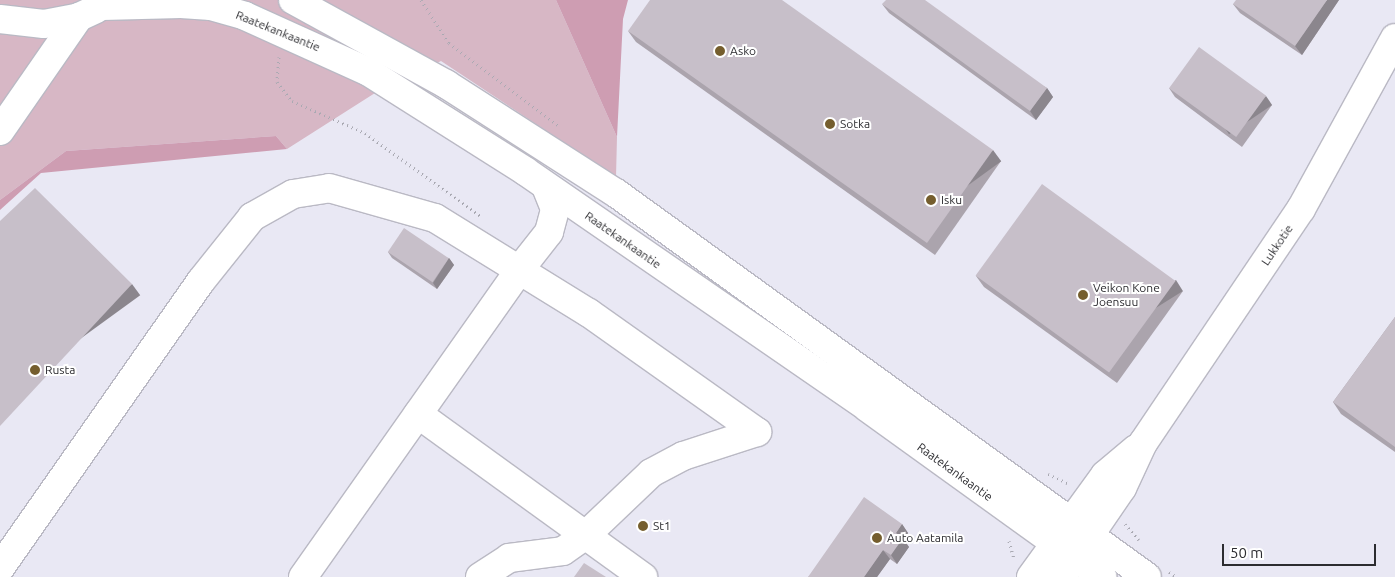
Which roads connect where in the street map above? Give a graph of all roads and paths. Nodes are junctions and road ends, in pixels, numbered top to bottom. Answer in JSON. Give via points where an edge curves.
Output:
{"nodes":[{"id":1,"x":293,"y":0,"type":"edge"},
{"id":2,"x":421,"y":0,"type":"edge"},
{"id":3,"x":97,"y":8,"type":"edge"},
{"id":4,"x":0,"y":19,"type":"edge"},
{"id":5,"x":1395,"y":38,"type":"edge"},
{"id":6,"x":281,"y":54,"type":"dead end"},
{"id":7,"x":559,"y":126,"type":"dead end"},
{"id":8,"x":0,"y":131,"type":"edge"},
{"id":9,"x":546,"y":186,"type":"junction"},
{"id":10,"x":487,"y":221,"type":"dead end"},
{"id":11,"x":520,"y":269,"type":"junction"},
{"id":12,"x":418,"y":414,"type":"junction"},
{"id":13,"x":586,"y":534,"type":"junction"},
{"id":14,"x":1070,"y":547,"type":"edge"},
{"id":15,"x":0,"y":568,"type":"edge"},
{"id":16,"x":303,"y":577,"type":"edge"},
{"id":17,"x":480,"y":577,"type":"edge"},
{"id":18,"x":643,"y":577,"type":"edge"},
{"id":19,"x":1031,"y":577,"type":"edge"},
{"id":20,"x":1102,"y":577,"type":"edge"},
{"id":21,"x":1147,"y":577,"type":"edge"}],
"edges":[{"from":1,"to":14,"type":"main road","name":"Raatekankaantie","via":[[446,84],[616,193]]},
{"from":2,"to":7,"type":"path","via":[[450,43]]},
{"from":3,"to":4,"type":"main road","name":"Raatekankaantie","via":[[44,24]]},
{"from":3,"to":8,"type":"main road"},
{"from":3,"to":9,"type":"main road","name":"Raatekankaantie","via":[[181,4],[211,6],[246,16],[367,71],[459,127]]},
{"from":5,"to":14,"type":"main road","name":"Lukkotie","via":[[1301,209],[1142,443],[1105,475]]},
{"from":6,"to":10,"type":"path","via":[[276,71],[277,82],[292,101],[365,133]]},
{"from":9,"to":11,"type":"main road","via":[[554,209],[549,232]]},
{"from":9,"to":14,"type":"main road","name":"Raatekankaantie"},
{"from":11,"to":12,"type":"main road"},
{"from":11,"to":13,"type":"main road","via":[[589,313],[757,432],[683,456],[651,473]]},
{"from":11,"to":15,"type":"main road","via":[[435,218],[329,188],[293,194],[260,212],[252,217],[201,281]]},
{"from":12,"to":13,"type":"main road"},
{"from":12,"to":16,"type":"main road"},
{"from":13,"to":17,"type":"main road","via":[[563,551],[509,558]]},
{"from":13,"to":18,"type":"main road"},
{"from":14,"to":19,"type":"main road","name":"Lukkotie"},
{"from":14,"to":20,"type":"main road","name":"Raatekankaantie"},
{"from":14,"to":21,"type":"main road","name":"Raatekankaantie"}]}
